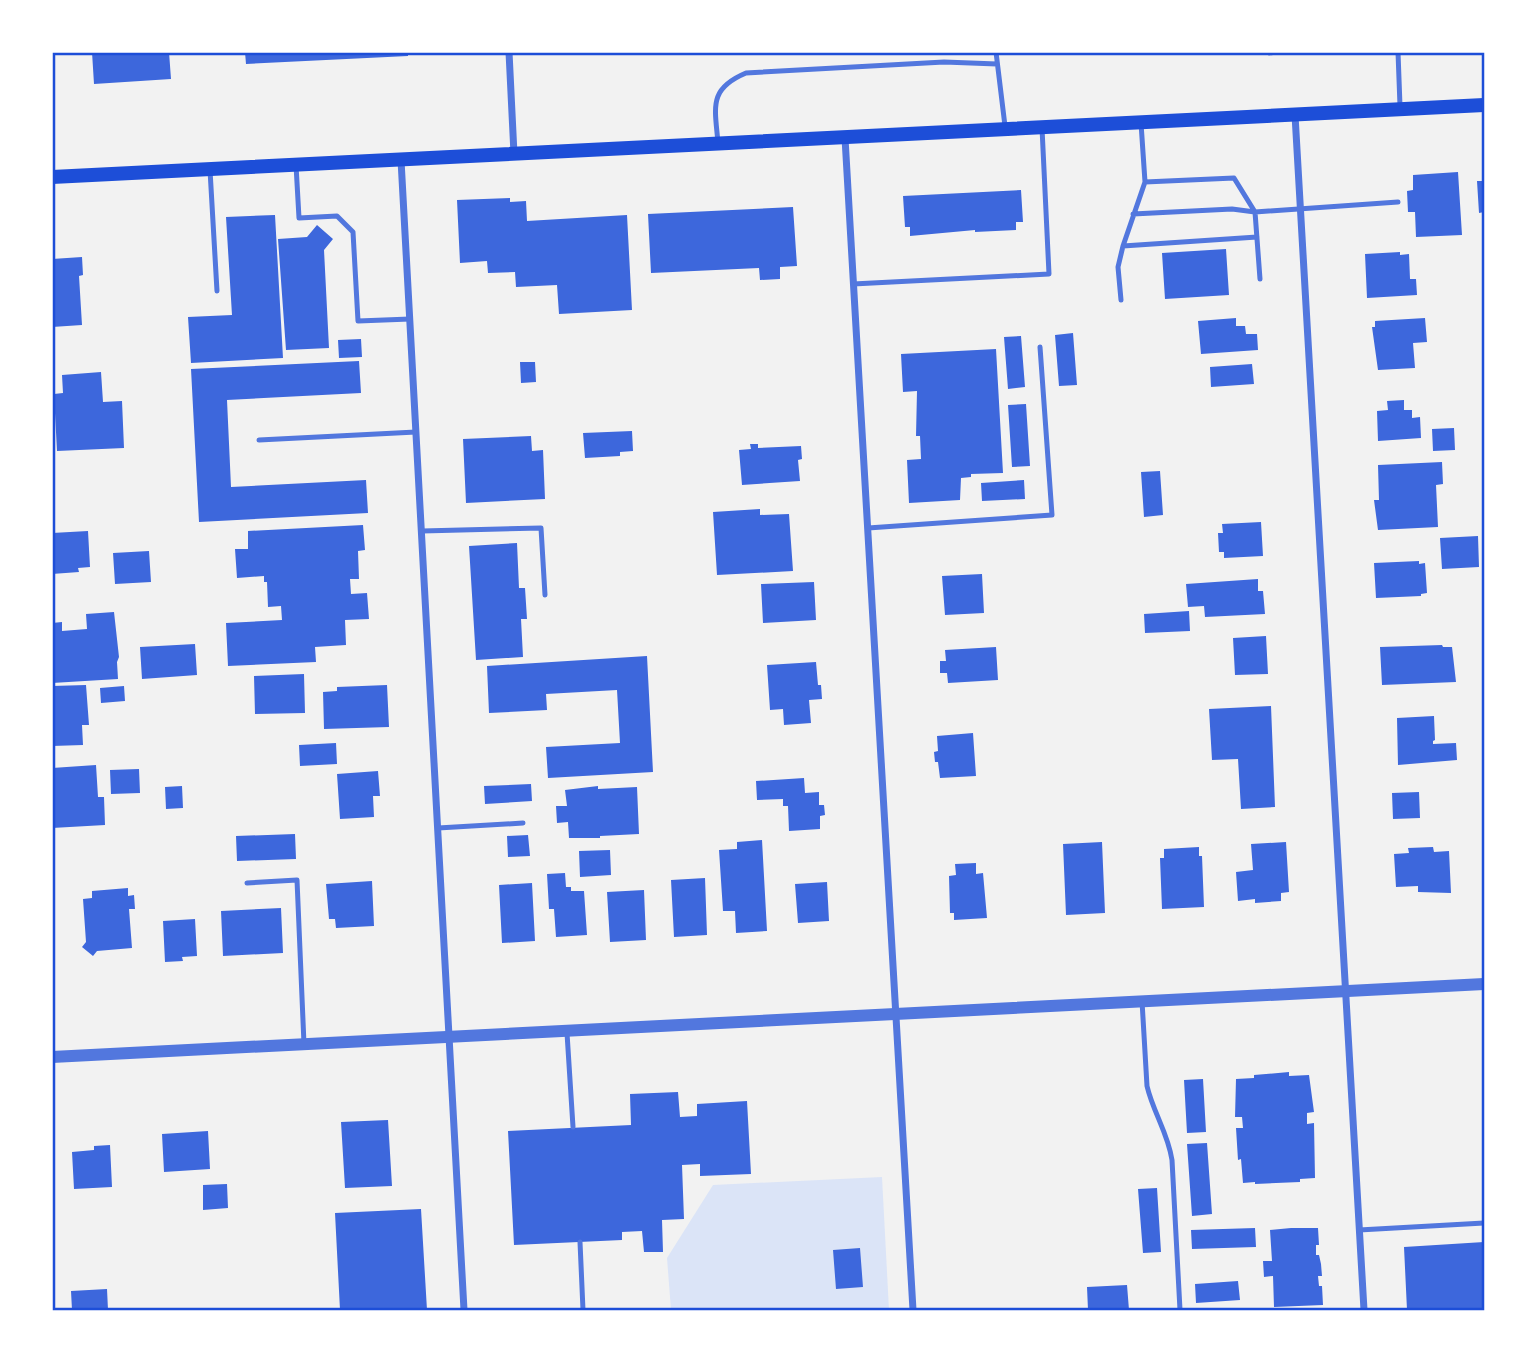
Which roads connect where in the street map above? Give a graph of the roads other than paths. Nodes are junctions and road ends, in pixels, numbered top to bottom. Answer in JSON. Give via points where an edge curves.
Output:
{"nodes":[{"id":1,"x":509,"y":52,"type":"edge"},
{"id":2,"x":996,"y":52,"type":"edge"},
{"id":3,"x":1276,"y":52,"type":"edge"},
{"id":4,"x":1398,"y":52,"type":"edge"},
{"id":5,"x":1269,"y":53,"type":"edge"},
{"id":6,"x":997,"y":64,"type":"junction"},
{"id":7,"x":1485,"y":105,"type":"edge"},
{"id":8,"x":1401,"y":109,"type":"junction"},
{"id":9,"x":1295,"y":115,"type":"junction"},
{"id":10,"x":1141,"y":123,"type":"junction"},
{"id":11,"x":1042,"y":128,"type":"junction"},
{"id":12,"x":1005,"y":130,"type":"junction"},
{"id":13,"x":845,"y":138,"type":"junction"},
{"id":14,"x":718,"y":144,"type":"junction"},
{"id":15,"x":514,"y":154,"type":"junction"},
{"id":16,"x":401,"y":160,"type":"junction"},
{"id":17,"x":296,"y":165,"type":"junction"},
{"id":18,"x":210,"y":170,"type":"junction"},
{"id":19,"x":52,"y":177,"type":"edge"},
{"id":20,"x":1145,"y":182,"type":"junction"},
{"id":21,"x":1398,"y":202,"type":"dead end"},
{"id":22,"x":1300,"y":208,"type":"junction"},
{"id":23,"x":1255,"y":212,"type":"junction"},
{"id":24,"x":1133,"y":214,"type":"junction"},
{"id":25,"x":1257,"y":237,"type":"junction"},
{"id":26,"x":1123,"y":246,"type":"junction"},
{"id":27,"x":1260,"y":279,"type":"dead end"},
{"id":28,"x":853,"y":284,"type":"junction"},
{"id":29,"x":216,"y":290,"type":"dead end"},
{"id":30,"x":1121,"y":300,"type":"dead end"},
{"id":31,"x":410,"y":319,"type":"junction"},
{"id":32,"x":1040,"y":347,"type":"dead end"},
{"id":33,"x":416,"y":432,"type":"junction"},
{"id":34,"x":259,"y":440,"type":"dead end"},
{"id":35,"x":867,"y":528,"type":"junction"},
{"id":36,"x":422,"y":531,"type":"junction"},
{"id":37,"x":545,"y":595,"type":"dead end"},
{"id":38,"x":523,"y":823,"type":"dead end"},
{"id":39,"x":438,"y":828,"type":"junction"},
{"id":40,"x":247,"y":883,"type":"dead end"},
{"id":41,"x":1485,"y":984,"type":"edge"},
{"id":42,"x":1345,"y":991,"type":"junction"},
{"id":43,"x":1142,"y":1001,"type":"junction"},
{"id":44,"x":896,"y":1014,"type":"junction"},
{"id":45,"x":567,"y":1031,"type":"junction"},
{"id":46,"x":449,"y":1037,"type":"junction"},
{"id":47,"x":304,"y":1044,"type":"junction"},
{"id":48,"x":52,"y":1057,"type":"edge"},
{"id":49,"x":573,"y":1127,"type":"dead end"},
{"id":50,"x":1485,"y":1223,"type":"edge"},
{"id":51,"x":1359,"y":1230,"type":"junction"},
{"id":52,"x":580,"y":1242,"type":"dead end"},
{"id":53,"x":464,"y":1311,"type":"edge"},
{"id":54,"x":583,"y":1311,"type":"edge"},
{"id":55,"x":913,"y":1311,"type":"edge"},
{"id":56,"x":1180,"y":1311,"type":"edge"},
{"id":57,"x":1364,"y":1311,"type":"edge"}],
"edges":[{"from":1,"to":15,"type":"street"},
{"from":2,"to":6,"type":"lane"},
{"from":3,"to":5,"type":"lane"},
{"from":4,"to":8,"type":"lane"},
{"from":6,"to":12,"type":"lane"},
{"from":6,"to":14,"type":"lane","via":[[944,62],[746,74],[719,90],[715,103]]},
{"from":7,"to":8,"type":"main road"},
{"from":8,"to":9,"type":"main road"},
{"from":9,"to":10,"type":"main road"},
{"from":9,"to":22,"type":"street"},
{"from":10,"to":11,"type":"main road"},
{"from":10,"to":20,"type":"lane"},
{"from":11,"to":12,"type":"main road"},
{"from":11,"to":28,"type":"lane","via":[[1049,274]]},
{"from":12,"to":13,"type":"main road"},
{"from":13,"to":14,"type":"main road"},
{"from":13,"to":28,"type":"street"},
{"from":14,"to":15,"type":"main road"},
{"from":15,"to":16,"type":"main road"},
{"from":16,"to":17,"type":"main road"},
{"from":16,"to":31,"type":"street"},
{"from":17,"to":18,"type":"main road"},
{"from":17,"to":31,"type":"lane","via":[[299,218],[337,216],[354,232],[358,321]]},
{"from":18,"to":19,"type":"main road"},
{"from":18,"to":29,"type":"lane"},
{"from":20,"to":23,"type":"lane","via":[[1234,178]]},
{"from":20,"to":24,"type":"lane"},
{"from":21,"to":22,"type":"lane"},
{"from":22,"to":23,"type":"lane"},
{"from":22,"to":42,"type":"street"},
{"from":23,"to":24,"type":"lane"},
{"from":23,"to":25,"type":"lane"},
{"from":24,"to":26,"type":"lane"},
{"from":25,"to":26,"type":"lane"},
{"from":25,"to":27,"type":"lane"},
{"from":26,"to":30,"type":"lane","via":[[1118,267]]},
{"from":28,"to":35,"type":"street"},
{"from":31,"to":33,"type":"street"},
{"from":32,"to":35,"type":"lane","via":[[1052,515]]},
{"from":33,"to":34,"type":"lane"},
{"from":33,"to":36,"type":"street"},
{"from":35,"to":44,"type":"street"},
{"from":36,"to":37,"type":"lane","via":[[541,528]]},
{"from":36,"to":39,"type":"street"},
{"from":38,"to":39,"type":"lane"},
{"from":39,"to":46,"type":"street"},
{"from":40,"to":47,"type":"lane","via":[[296,880]]},
{"from":41,"to":42,"type":"street"},
{"from":42,"to":43,"type":"street"},
{"from":42,"to":51,"type":"street"},
{"from":43,"to":44,"type":"street"},
{"from":43,"to":56,"type":"lane","via":[[1149,1097],[1172,1160]]},
{"from":44,"to":45,"type":"street"},
{"from":44,"to":55,"type":"street"},
{"from":45,"to":46,"type":"street"},
{"from":45,"to":49,"type":"lane"},
{"from":46,"to":47,"type":"street"},
{"from":46,"to":53,"type":"street"},
{"from":47,"to":48,"type":"street"},
{"from":50,"to":51,"type":"lane"},
{"from":51,"to":57,"type":"street"},
{"from":52,"to":54,"type":"lane"}]}
